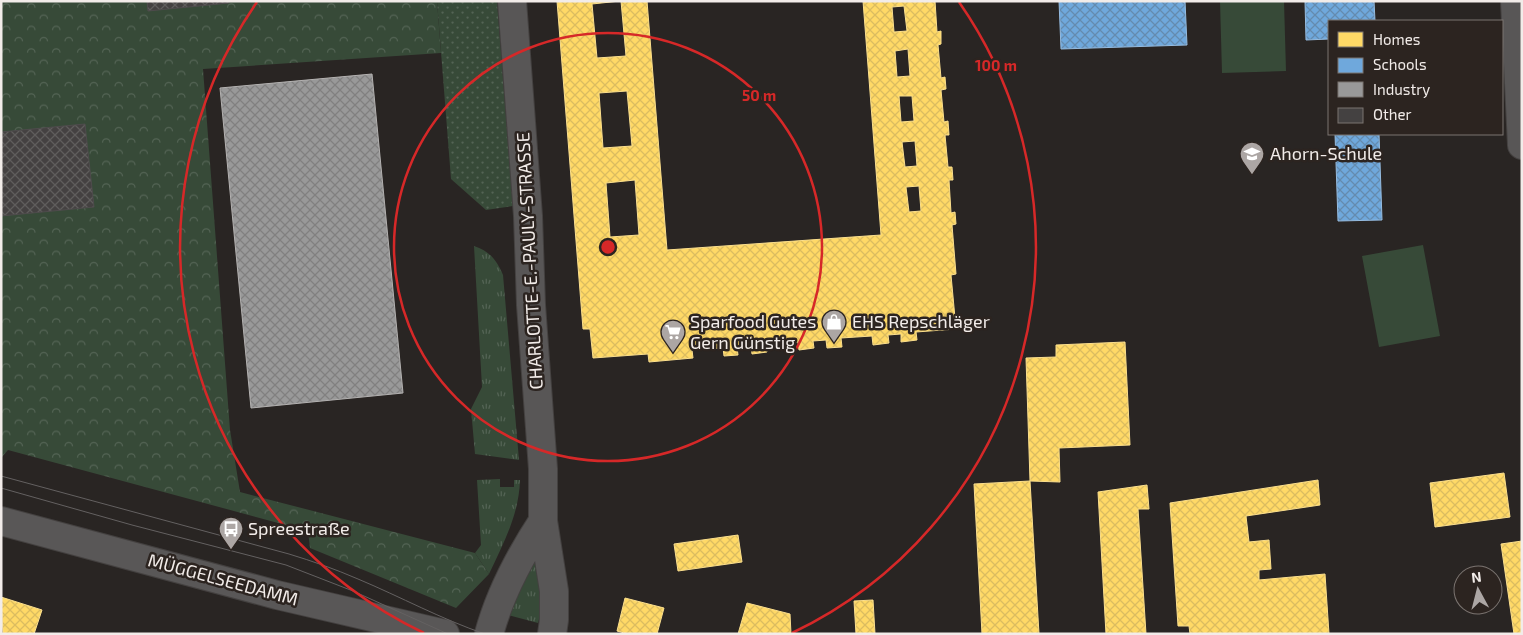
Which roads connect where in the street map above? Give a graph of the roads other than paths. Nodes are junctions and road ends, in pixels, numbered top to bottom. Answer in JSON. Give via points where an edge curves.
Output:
{"nodes":[{"id":1,"x":512,"y":1,"type":"edge"},
{"id":2,"x":1515,"y":1,"type":"edge"},
{"id":3,"x":1522,"y":145,"type":"edge"},
{"id":4,"x":1,"y":521,"type":"edge"},
{"id":5,"x":543,"y":521,"type":"junction"},
{"id":6,"x":445,"y":634,"type":"edge"},
{"id":7,"x":489,"y":634,"type":"edge"},
{"id":8,"x":552,"y":634,"type":"edge"}],
"edges":[{"from":1,"to":5,"type":"street","name":"CHARLOTTE-E.-PAULY-STRASSE","via":[[528,216],[543,469]]},
{"from":2,"to":3,"type":"street"},
{"from":4,"to":6,"type":"main road","name":"MÜGGELSEEDAMM","via":[[278,596]]},
{"from":5,"to":7,"type":"street","name":"CHARLOTTE-E.-PAULY-STRASSE","via":[[504,590]]},
{"from":5,"to":8,"type":"street","name":"CHARLOTTE-E.-PAULY-STRASSE","via":[[554,591]]}]}
